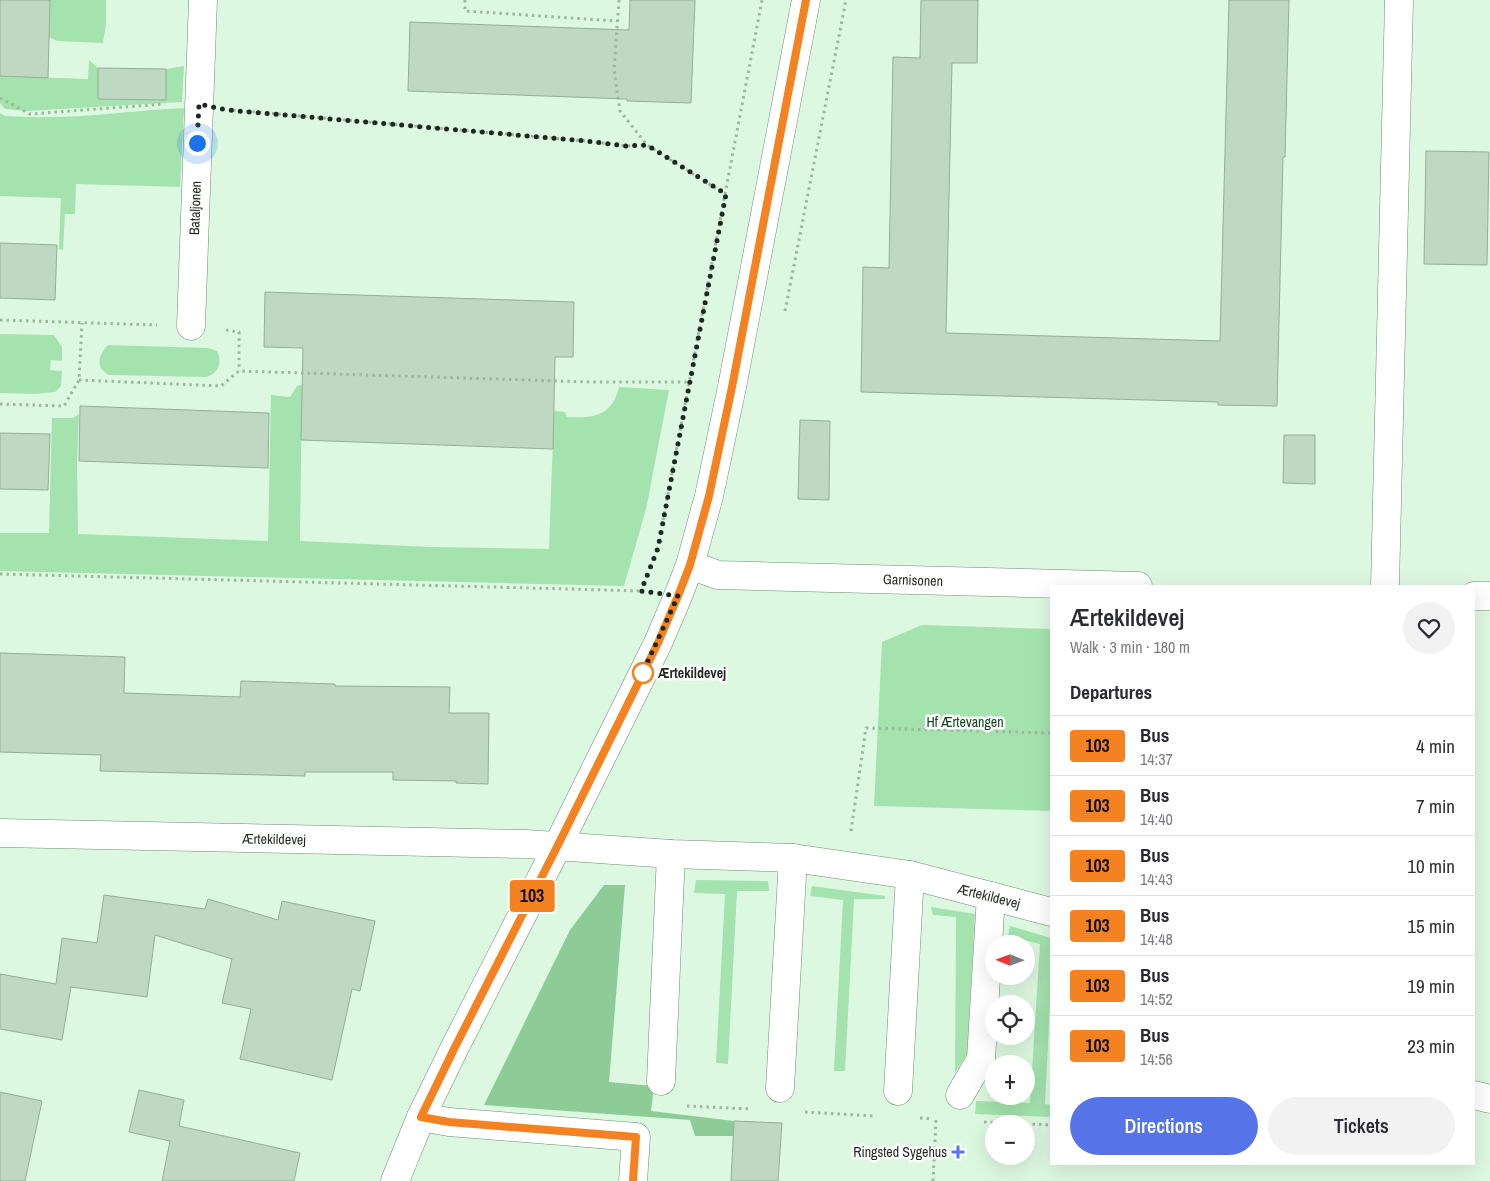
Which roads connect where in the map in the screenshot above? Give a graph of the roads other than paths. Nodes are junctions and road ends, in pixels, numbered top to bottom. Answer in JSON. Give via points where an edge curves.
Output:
{"nodes":[{"id":1,"x":203,"y":0,"type":"edge"},
{"id":2,"x":806,"y":0,"type":"edge"},
{"id":3,"x":1400,"y":0,"type":"edge"},
{"id":4,"x":191,"y":326,"type":"dead end"},
{"id":5,"x":690,"y":565,"type":"junction"},
{"id":6,"x":1100,"y":585,"type":"edge"},
{"id":7,"x":1385,"y":585,"type":"edge"},
{"id":8,"x":1475,"y":596,"type":"edge"},
{"id":9,"x":1490,"y":596,"type":"edge"},
{"id":10,"x":0,"y":833,"type":"edge"},
{"id":11,"x":558,"y":845,"type":"junction"},
{"id":12,"x":671,"y":854,"type":"junction"},
{"id":13,"x":793,"y":858,"type":"junction"},
{"id":14,"x":910,"y":875,"type":"junction"},
{"id":15,"x":991,"y":896,"type":"junction"},
{"id":16,"x":1050,"y":912,"type":"edge"},
{"id":17,"x":661,"y":1081,"type":"dead end"},
{"id":18,"x":780,"y":1088,"type":"dead end"},
{"id":19,"x":898,"y":1091,"type":"dead end"},
{"id":20,"x":960,"y":1095,"type":"dead end"},
{"id":21,"x":1475,"y":1095,"type":"edge"},
{"id":22,"x":1490,"y":1099,"type":"edge"},
{"id":23,"x":421,"y":1117,"type":"junction"},
{"id":24,"x":395,"y":1181,"type":"edge"},
{"id":25,"x":633,"y":1181,"type":"edge"}],
"edges":[{"from":1,"to":4,"type":"street","name":"Bataljonen"},
{"from":2,"to":5,"type":"street","via":[[732,387],[709,496]]},
{"from":3,"to":7,"type":"street"},
{"from":5,"to":6,"type":"street","name":"Garnisonen","via":[[718,575]]},
{"from":5,"to":11,"type":"street","via":[[658,643]]},
{"from":8,"to":9,"type":"street"},
{"from":10,"to":11,"type":"street","name":"Ærtekildevej"},
{"from":11,"to":12,"type":"street","name":"Ærtekildevej"},
{"from":11,"to":23,"type":"street"},
{"from":12,"to":13,"type":"street","name":"Ærtekildevej"},
{"from":12,"to":17,"type":"street"},
{"from":13,"to":14,"type":"street","name":"Ærtekildevej"},
{"from":13,"to":18,"type":"street"},
{"from":14,"to":15,"type":"street","name":"Ærtekildevej"},
{"from":14,"to":19,"type":"street"},
{"from":15,"to":16,"type":"street","name":"Ærtekildevej"},
{"from":15,"to":20,"type":"street","via":[[981,1058]]},
{"from":21,"to":22,"type":"street"},
{"from":23,"to":24,"type":"street"},
{"from":23,"to":25,"type":"street","via":[[636,1137]]}]}
